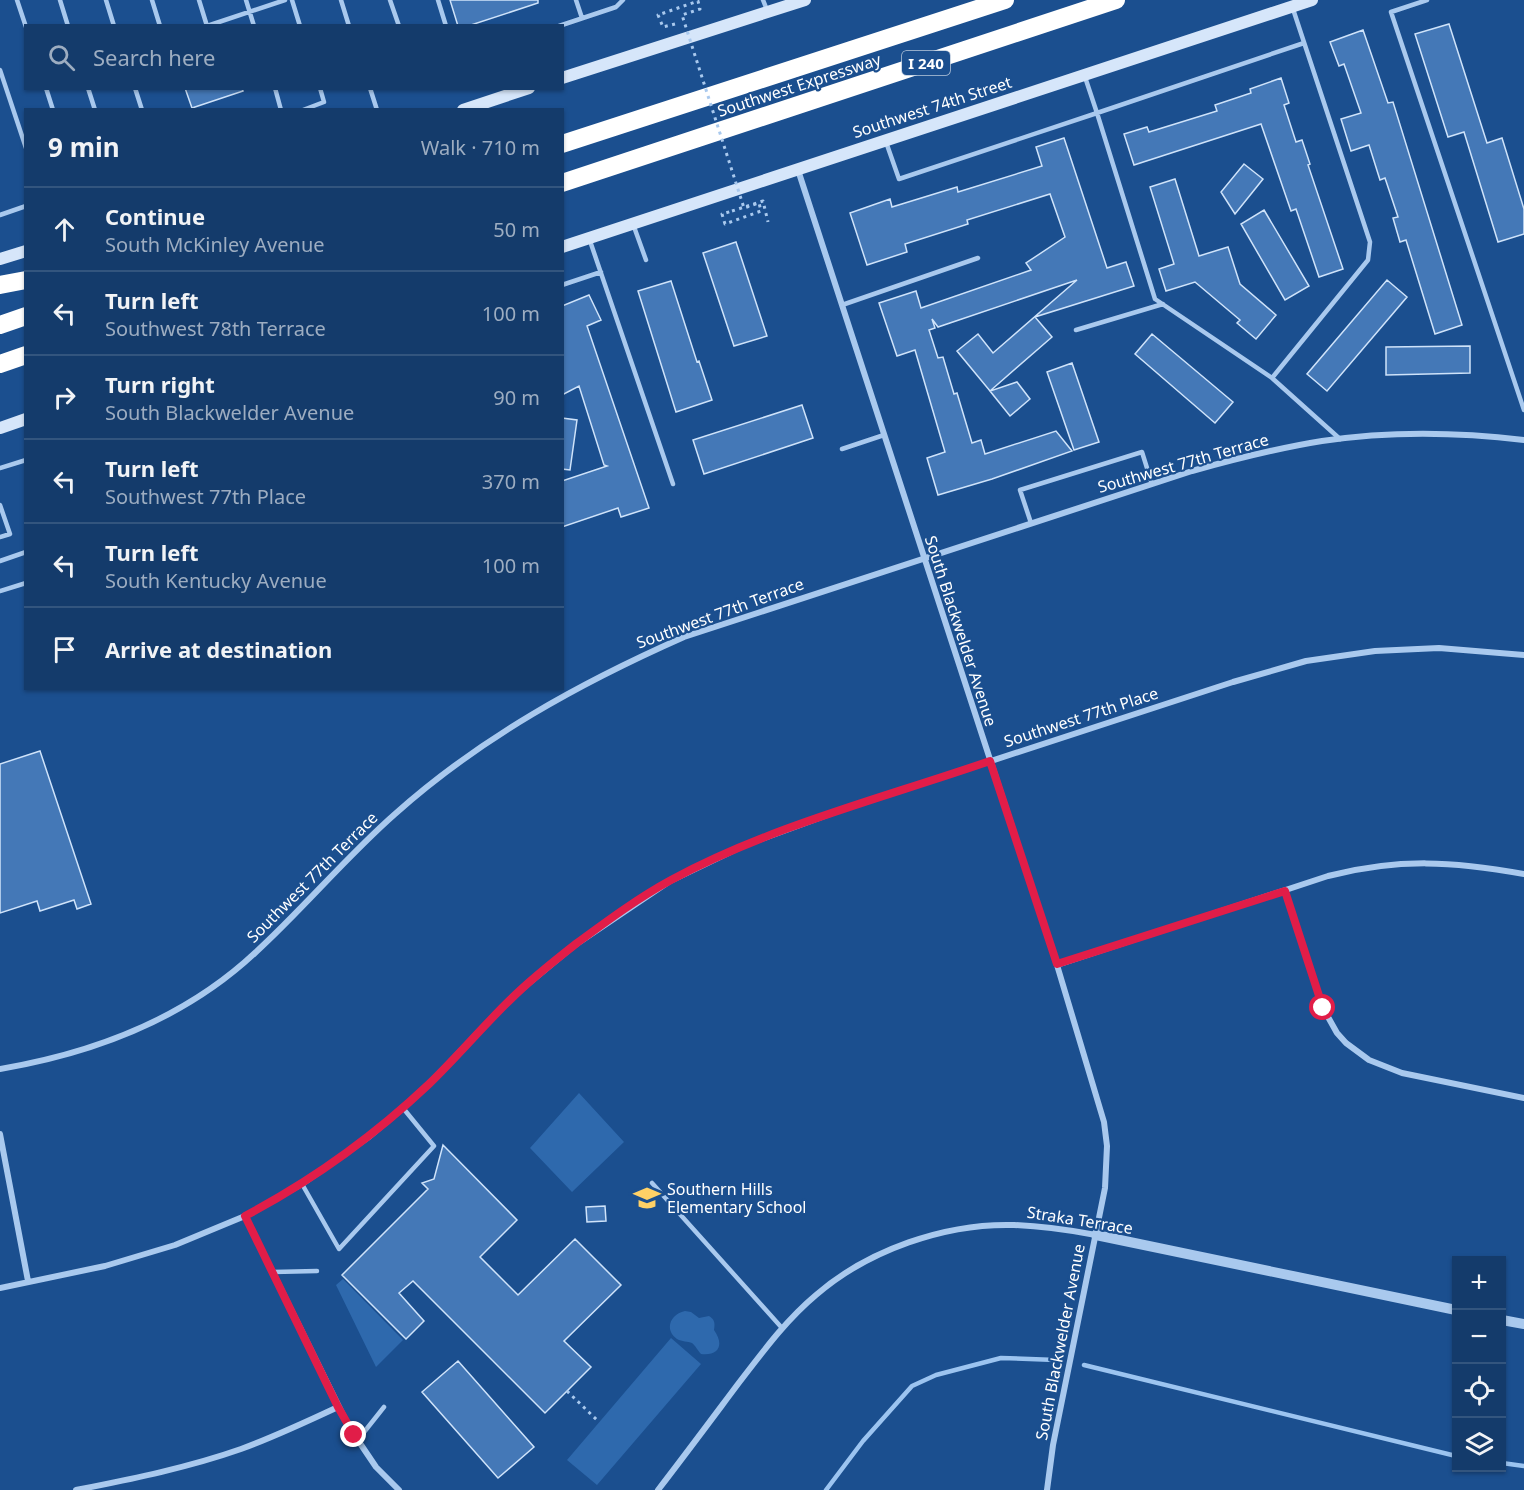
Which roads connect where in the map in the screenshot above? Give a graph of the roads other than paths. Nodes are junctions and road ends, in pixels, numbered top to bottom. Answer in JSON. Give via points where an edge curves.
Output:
{"nodes":[{"id":1,"x":17,"y":0,"type":"edge"},
{"id":2,"x":60,"y":0,"type":"edge"},
{"id":3,"x":106,"y":0,"type":"edge"},
{"id":4,"x":152,"y":0,"type":"edge"},
{"id":5,"x":199,"y":0,"type":"edge"},
{"id":6,"x":246,"y":0,"type":"edge"},
{"id":7,"x":285,"y":0,"type":"edge"},
{"id":8,"x":292,"y":0,"type":"edge"},
{"id":9,"x":341,"y":0,"type":"edge"},
{"id":10,"x":390,"y":0,"type":"edge"},
{"id":11,"x":438,"y":0,"type":"edge"},
{"id":12,"x":576,"y":0,"type":"edge"},
{"id":13,"x":623,"y":0,"type":"edge"},
{"id":14,"x":804,"y":0,"type":"edge"},
{"id":15,"x":1005,"y":0,"type":"edge"},
{"id":16,"x":1116,"y":0,"type":"edge"},
{"id":17,"x":1312,"y":0,"type":"edge"},
{"id":18,"x":1427,"y":0,"type":"edge"},
{"id":19,"x":765,"y":6,"type":"edge"},
{"id":20,"x":1292,"y":6,"type":"junction"},
{"id":21,"x":250,"y":11,"type":"junction"},
{"id":22,"x":582,"y":18,"type":"junction"},
{"id":23,"x":25,"y":24,"type":"edge"},
{"id":24,"x":67,"y":24,"type":"edge"},
{"id":25,"x":113,"y":24,"type":"edge"},
{"id":26,"x":159,"y":24,"type":"edge"},
{"id":27,"x":206,"y":24,"type":"edge"},
{"id":28,"x":213,"y":24,"type":"edge"},
{"id":29,"x":253,"y":24,"type":"edge"},
{"id":30,"x":299,"y":24,"type":"edge"},
{"id":31,"x":349,"y":24,"type":"edge"},
{"id":32,"x":398,"y":24,"type":"edge"},
{"id":33,"x":445,"y":24,"type":"edge"},
{"id":34,"x":564,"y":24,"type":"edge"},
{"id":35,"x":1304,"y":43,"type":"junction"},
{"id":36,"x":0,"y":70,"type":"edge"},
{"id":37,"x":1084,"y":75,"type":"junction"},
{"id":38,"x":564,"y":77,"type":"edge"},
{"id":39,"x":47,"y":90,"type":"edge"},
{"id":40,"x":89,"y":90,"type":"edge"},
{"id":41,"x":136,"y":90,"type":"edge"},
{"id":42,"x":276,"y":90,"type":"edge"},
{"id":43,"x":321,"y":90,"type":"edge"},
{"id":44,"x":371,"y":90,"type":"edge"},
{"id":45,"x":523,"y":90,"type":"edge"},
{"id":46,"x":51,"y":108,"type":"edge"},
{"id":47,"x":94,"y":108,"type":"edge"},
{"id":48,"x":141,"y":108,"type":"edge"},
{"id":49,"x":280,"y":108,"type":"edge"},
{"id":50,"x":308,"y":108,"type":"edge"},
{"id":51,"x":376,"y":108,"type":"edge"},
{"id":52,"x":469,"y":108,"type":"edge"},
{"id":53,"x":1097,"y":113,"type":"junction"},
{"id":54,"x":885,"y":140,"type":"junction"},
{"id":55,"x":24,"y":142,"type":"edge"},
{"id":56,"x":564,"y":143,"type":"edge"},
{"id":57,"x":798,"y":169,"type":"junction"},
{"id":58,"x":564,"y":182,"type":"edge"},
{"id":59,"x":24,"y":208,"type":"edge"},
{"id":60,"x":0,"y":214,"type":"edge"},
{"id":61,"x":633,"y":224,"type":"junction"},
{"id":62,"x":589,"y":238,"type":"junction"},
{"id":63,"x":564,"y":246,"type":"edge"},
{"id":64,"x":24,"y":251,"type":"edge"},
{"id":65,"x":978,"y":258,"type":"dead end"},
{"id":66,"x":0,"y":259,"type":"edge"},
{"id":67,"x":646,"y":260,"type":"dead end"},
{"id":68,"x":601,"y":272,"type":"junction"},
{"id":69,"x":24,"y":280,"type":"edge"},
{"id":70,"x":564,"y":284,"type":"edge"},
{"id":71,"x":0,"y":285,"type":"edge"},
{"id":72,"x":1163,"y":304,"type":"junction"},
{"id":73,"x":842,"y":305,"type":"junction"},
{"id":74,"x":24,"y":317,"type":"edge"},
{"id":75,"x":0,"y":325,"type":"edge"},
{"id":76,"x":1076,"y":330,"type":"dead end"},
{"id":77,"x":24,"y":356,"type":"edge"},
{"id":78,"x":0,"y":364,"type":"edge"},
{"id":79,"x":1272,"y":378,"type":"junction"},
{"id":80,"x":1524,"y":411,"type":"edge"},
{"id":81,"x":24,"y":420,"type":"edge"},
{"id":82,"x":0,"y":428,"type":"edge"},
{"id":83,"x":884,"y":435,"type":"junction"},
{"id":84,"x":1340,"y":439,"type":"junction"},
{"id":85,"x":1524,"y":440,"type":"edge"},
{"id":86,"x":842,"y":448,"type":"dead end"},
{"id":87,"x":24,"y":461,"type":"edge"},
{"id":88,"x":0,"y":468,"type":"edge"},
{"id":89,"x":673,"y":484,"type":"dead end"},
{"id":90,"x":1152,"y":484,"type":"junction"},
{"id":91,"x":0,"y":505,"type":"edge"},
{"id":92,"x":1031,"y":523,"type":"junction"},
{"id":93,"x":0,"y":537,"type":"edge"},
{"id":94,"x":24,"y":553,"type":"edge"},
{"id":95,"x":923,"y":558,"type":"junction"},
{"id":96,"x":0,"y":561,"type":"edge"},
{"id":97,"x":24,"y":584,"type":"edge"},
{"id":98,"x":0,"y":591,"type":"edge"},
{"id":99,"x":1524,"y":656,"type":"edge"},
{"id":100,"x":990,"y":761,"type":"junction"},
{"id":101,"x":1524,"y":874,"type":"edge"},
{"id":102,"x":1285,"y":891,"type":"junction"},
{"id":103,"x":1057,"y":964,"type":"junction"},
{"id":104,"x":0,"y":1069,"type":"edge"},
{"id":105,"x":1524,"y":1098,"type":"edge"},
{"id":106,"x":403,"y":1108,"type":"junction"},
{"id":107,"x":0,"y":1134,"type":"edge"},
{"id":108,"x":652,"y":1183,"type":"dead end"},
{"id":109,"x":302,"y":1184,"type":"junction"},
{"id":110,"x":245,"y":1216,"type":"junction"},
{"id":111,"x":1096,"y":1235,"type":"junction"},
{"id":112,"x":317,"y":1271,"type":"dead end"},
{"id":113,"x":273,"y":1272,"type":"junction"},
{"id":114,"x":28,"y":1281,"type":"junction"},
{"id":115,"x":0,"y":1288,"type":"edge"},
{"id":116,"x":1452,"y":1310,"type":"edge"},
{"id":117,"x":1506,"y":1321,"type":"edge"},
{"id":118,"x":1524,"y":1324,"type":"edge"},
{"id":119,"x":782,"y":1328,"type":"junction"},
{"id":120,"x":338,"y":1407,"type":"junction"},
{"id":121,"x":384,"y":1407,"type":"dead end"},
{"id":122,"x":357,"y":1441,"type":"junction"},
{"id":123,"x":76,"y":1490,"type":"edge"},
{"id":124,"x":399,"y":1490,"type":"edge"},
{"id":125,"x":658,"y":1490,"type":"edge"},
{"id":126,"x":1047,"y":1490,"type":"edge"}],
"edges":[{"from":1,"to":23,"type":"lane"},
{"from":2,"to":24,"type":"lane"},
{"from":3,"to":25,"type":"lane"},
{"from":4,"to":26,"type":"lane"},
{"from":5,"to":27,"type":"lane"},
{"from":6,"to":21,"type":"lane"},
{"from":7,"to":21,"type":"lane"},
{"from":8,"to":30,"type":"lane"},
{"from":9,"to":31,"type":"lane"},
{"from":10,"to":32,"type":"lane"},
{"from":11,"to":33,"type":"lane"},
{"from":12,"to":22,"type":"lane"},
{"from":13,"to":22,"type":"lane","via":[[616,7]]},
{"from":14,"to":19,"type":"main road"},
{"from":15,"to":56,"type":"highway","name":"Southwest Expressway","number":"I 240"},
{"from":16,"to":58,"type":"highway","name":"Southwest Expressway","number":"I 240"},
{"from":17,"to":20,"type":"main road","name":"Southwest 74th Street"},
{"from":18,"to":80,"type":"lane","via":[[1391,12]]},
{"from":19,"to":38,"type":"main road"},
{"from":20,"to":35,"type":"lane"},
{"from":20,"to":37,"type":"main road","name":"Southwest 74th Street"},
{"from":21,"to":28,"type":"lane"},
{"from":21,"to":29,"type":"lane"},
{"from":22,"to":34,"type":"lane"},
{"from":35,"to":53,"type":"lane"},
{"from":35,"to":79,"type":"lane","via":[[1370,242],[1368,260]]},
{"from":36,"to":55,"type":"lane"},
{"from":37,"to":53,"type":"lane"},
{"from":37,"to":54,"type":"main road","name":"Southwest 74th Street"},
{"from":39,"to":46,"type":"lane"},
{"from":40,"to":47,"type":"lane"},
{"from":41,"to":48,"type":"lane"},
{"from":42,"to":49,"type":"lane"},
{"from":43,"to":50,"type":"lane","via":[[324,102]]},
{"from":44,"to":51,"type":"lane"},
{"from":45,"to":52,"type":"main road"},
{"from":53,"to":54,"type":"lane","via":[[899,179]]},
{"from":53,"to":72,"type":"lane","via":[[1155,299]]},
{"from":54,"to":57,"type":"main road","name":"Southwest 74th Street"},
{"from":57,"to":61,"type":"main road","name":"Southwest 74th Street"},
{"from":57,"to":73,"type":"street","name":"South Blackwelder Avenue"},
{"from":59,"to":60,"type":"lane"},
{"from":61,"to":62,"type":"main road","name":"Southwest 74th Street"},
{"from":61,"to":67,"type":"lane"},
{"from":62,"to":63,"type":"main road","name":"Southwest 74th Street"},
{"from":62,"to":68,"type":"lane"},
{"from":64,"to":66,"type":"main road"},
{"from":65,"to":73,"type":"lane"},
{"from":68,"to":70,"type":"lane"},
{"from":68,"to":89,"type":"lane"},
{"from":69,"to":71,"type":"highway"},
{"from":72,"to":76,"type":"lane"},
{"from":72,"to":79,"type":"lane"},
{"from":73,"to":83,"type":"street","name":"South Blackwelder Avenue"},
{"from":74,"to":75,"type":"highway"},
{"from":77,"to":78,"type":"highway"},
{"from":79,"to":84,"type":"lane"},
{"from":81,"to":82,"type":"main road"},
{"from":83,"to":86,"type":"lane"},
{"from":83,"to":95,"type":"street","name":"South Blackwelder Avenue"},
{"from":84,"to":85,"type":"street","name":"Southwest 77th Terrace","via":[[1455,434]]},
{"from":84,"to":90,"type":"street","name":"Southwest 77th Terrace","via":[[1255,454]]},
{"from":87,"to":88,"type":"lane"},
{"from":90,"to":92,"type":"street","name":"Southwest 77th Terrace"},
{"from":90,"to":92,"type":"lane","via":[[1142,452],[1020,490]]},
{"from":91,"to":93,"type":"lane","via":[[10,534]]},
{"from":92,"to":95,"type":"street","name":"Southwest 77th Terrace"},
{"from":94,"to":96,"type":"lane"},
{"from":95,"to":100,"type":"street","name":"South Blackwelder Avenue"},
{"from":95,"to":104,"type":"street","name":"Southwest 77th Terrace","via":[[684,638],[560,697],[466,757],[395,813],[255,953],[219,983],[159,1019],[114,1039],[64,1056]]},
{"from":97,"to":98,"type":"lane"},
{"from":99,"to":100,"type":"street","name":"Southwest 77th Place","via":[[1439,648],[1325,657],[1233,682]]},
{"from":100,"to":103,"type":"street","name":"South Blackwelder Avenue"},
{"from":100,"to":106,"type":"street","name":"Southwest 77th Place","via":[[783,830],[670,881],[606,922],[540,973]]},
{"from":101,"to":102,"type":"street","via":[[1417,862],[1358,869]]},
{"from":102,"to":103,"type":"street"},
{"from":102,"to":105,"type":"street","via":[[1323,1008],[1346,1043],[1369,1060],[1402,1073]]},
{"from":103,"to":111,"type":"street","name":"South Blackwelder Avenue","via":[[1104,1122],[1105,1188]]},
{"from":106,"to":109,"type":"street","name":"Southwest 77th Place"},
{"from":106,"to":109,"type":"lane","via":[[434,1146],[339,1249]]},
{"from":107,"to":114,"type":"street"},
{"from":108,"to":119,"type":"lane"},
{"from":109,"to":110,"type":"street","name":"Southwest 77th Place"},
{"from":110,"to":113,"type":"street"},
{"from":110,"to":114,"type":"street","name":"Southwest 77th Place","via":[[140,1256]]},
{"from":111,"to":116,"type":"street","name":"Straka Terrace"},
{"from":111,"to":119,"type":"street","name":"Straka Terrace","via":[[1012,1225],[922,1239],[844,1274]]},
{"from":111,"to":126,"type":"street","name":"South Blackwelder Avenue"},
{"from":112,"to":113,"type":"lane"},
{"from":113,"to":120,"type":"street"},
{"from":114,"to":115,"type":"street","name":"Southwest 77th Place"},
{"from":117,"to":118,"type":"street"},
{"from":119,"to":125,"type":"street","name":"Straka Terrace"},
{"from":120,"to":122,"type":"street"},
{"from":120,"to":123,"type":"street","via":[[217,1456]]},
{"from":121,"to":122,"type":"lane"},
{"from":122,"to":124,"type":"street"}]}
